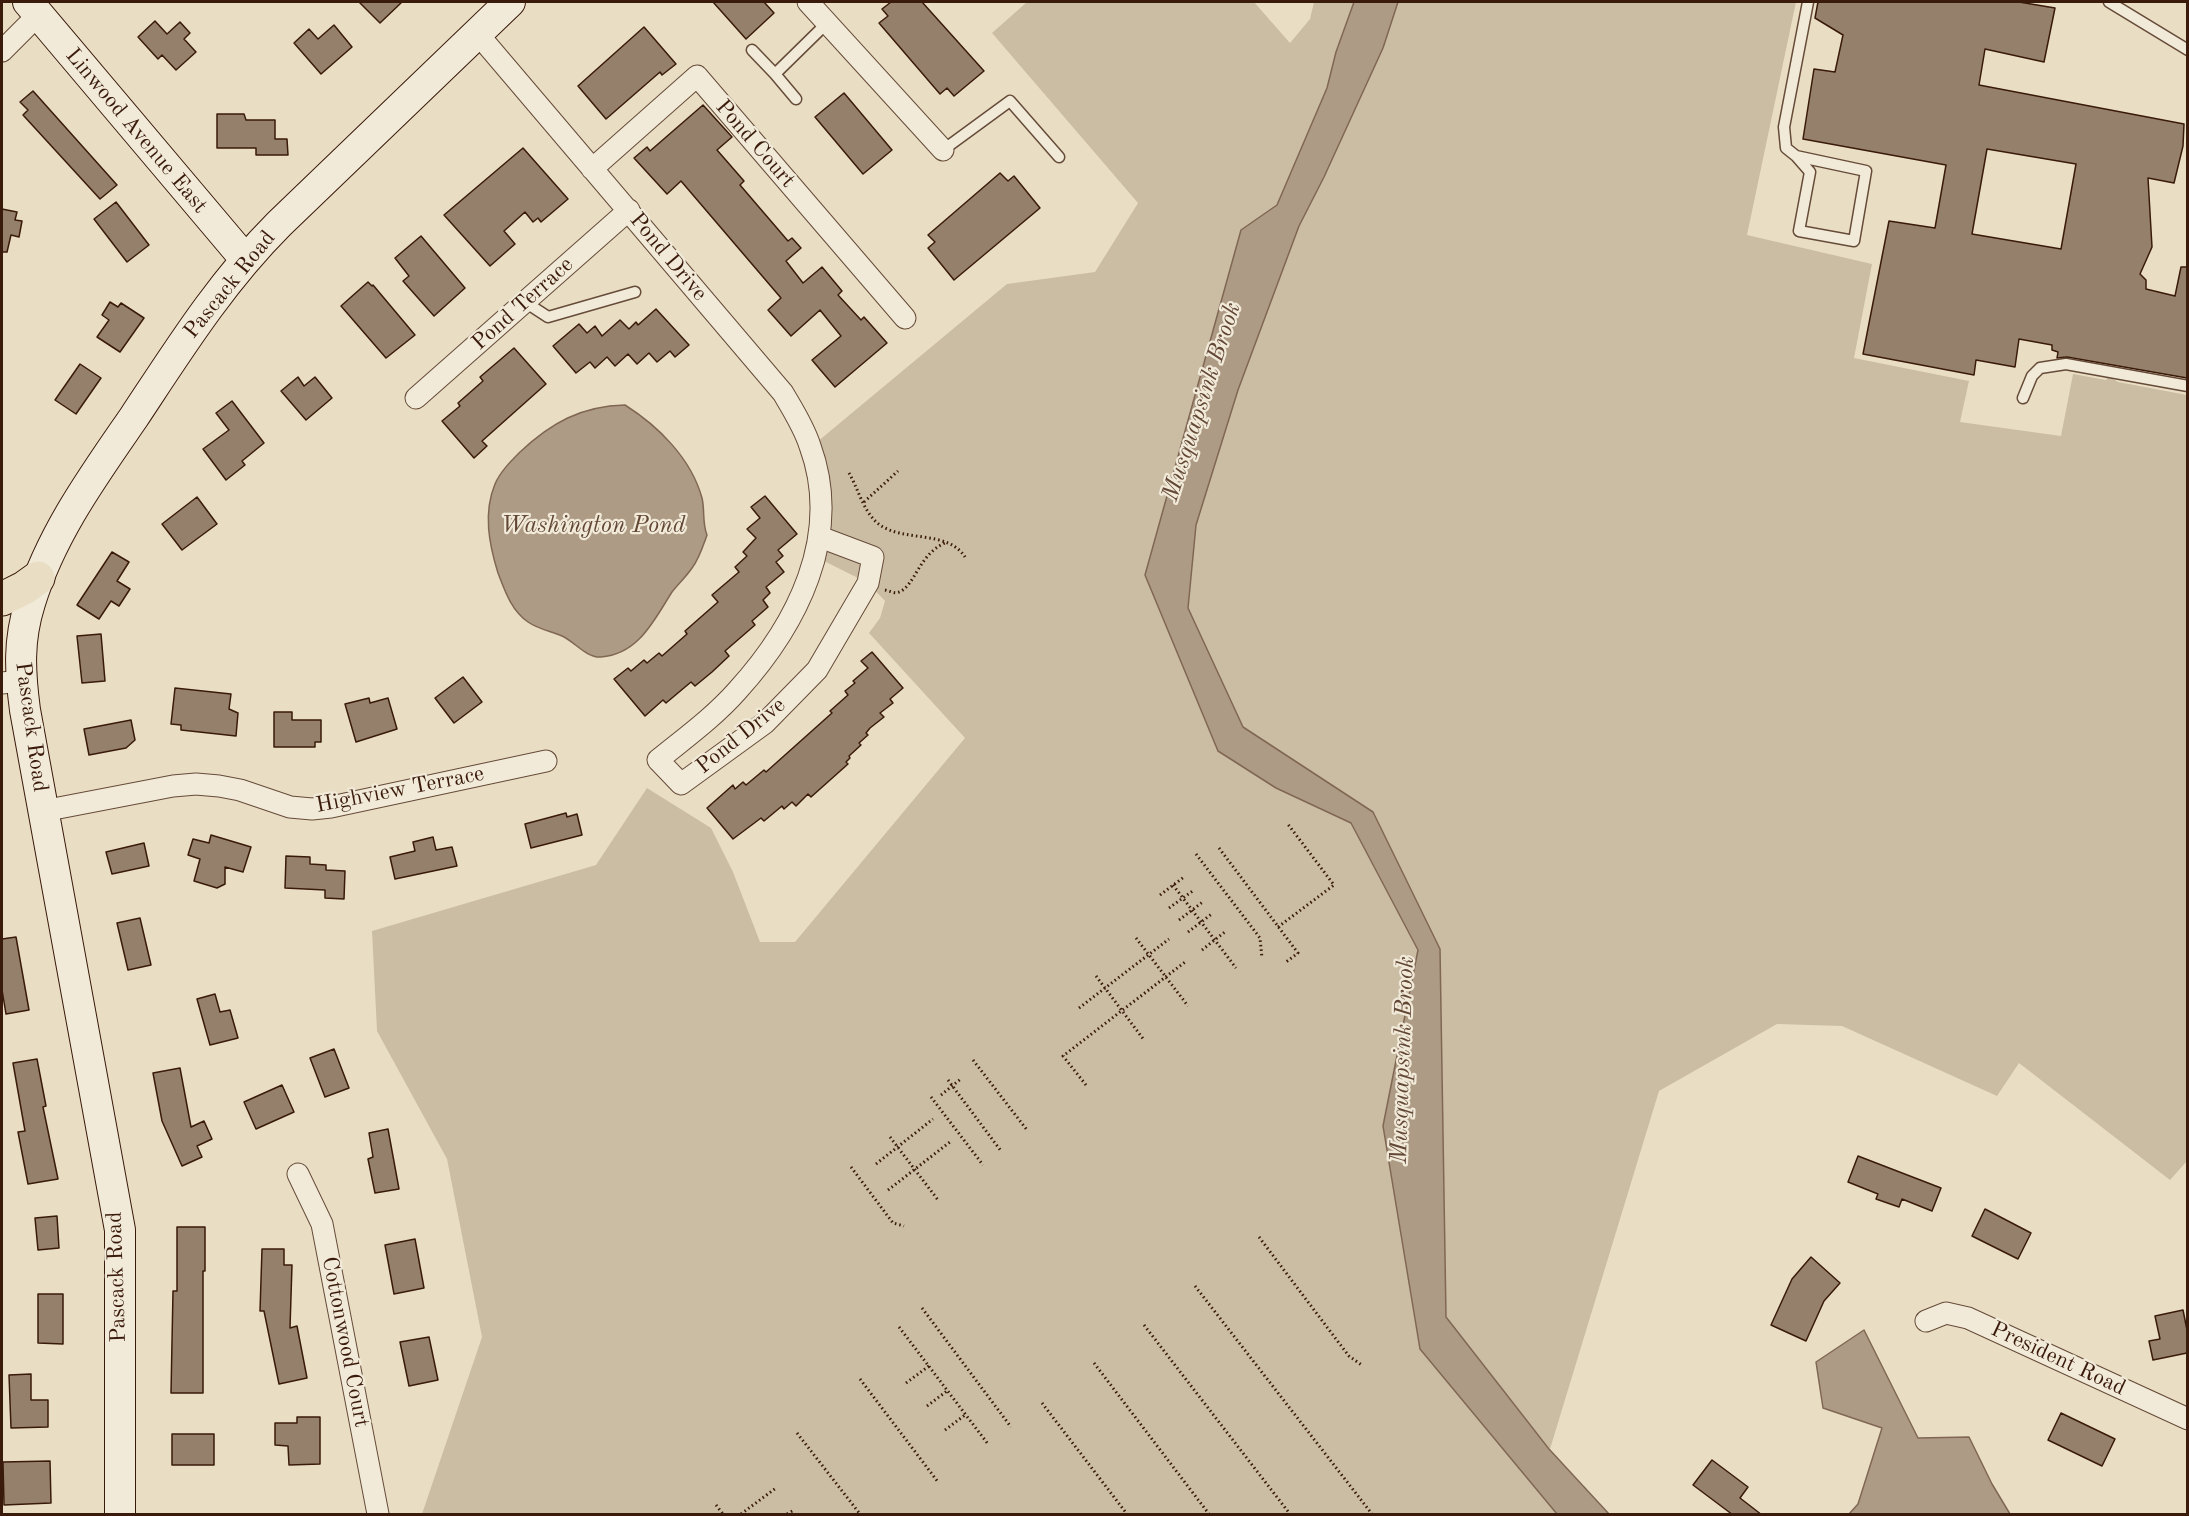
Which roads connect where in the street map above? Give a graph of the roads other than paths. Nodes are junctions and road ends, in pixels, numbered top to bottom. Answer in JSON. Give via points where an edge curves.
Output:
{"nodes":[{"id":1,"x":510,"y":2,"type":"edge"},
{"id":2,"x":808,"y":2,"type":"edge"},
{"id":3,"x":1808,"y":2,"type":"edge"},
{"id":4,"x":2109,"y":2,"type":"edge"},
{"id":5,"x":33,"y":8,"type":"edge"},
{"id":6,"x":827,"y":22,"type":"junction"},
{"id":7,"x":477,"y":33,"type":"junction"},
{"id":8,"x":752,"y":50,"type":"dead end"},
{"id":9,"x":2187,"y":50,"type":"edge"},
{"id":10,"x":2,"y":51,"type":"edge"},
{"id":11,"x":775,"y":74,"type":"junction"},
{"id":12,"x":796,"y":99,"type":"dead end"},
{"id":13,"x":943,"y":150,"type":"joint"},
{"id":14,"x":1796,"y":156,"type":"junction"},
{"id":15,"x":1059,"y":157,"type":"dead end"},
{"id":16,"x":592,"y":169,"type":"junction"},
{"id":17,"x":629,"y":210,"type":"junction"},
{"id":18,"x":245,"y":259,"type":"junction"},
{"id":19,"x":635,"y":292,"type":"dead end"},
{"id":20,"x":525,"y":302,"type":"junction"},
{"id":21,"x":905,"y":318,"type":"dead end"},
{"id":22,"x":2187,"y":386,"type":"edge"},
{"id":23,"x":416,"y":398,"type":"dead end"},
{"id":24,"x":2023,"y":398,"type":"dead end"},
{"id":25,"x":820,"y":537,"type":"junction"},
{"id":26,"x":38,"y":578,"type":"junction"},
{"id":27,"x":2,"y":599,"type":"edge"},
{"id":28,"x":11,"y":682,"type":"edge"},
{"id":29,"x":546,"y":761,"type":"dead end"},
{"id":30,"x":44,"y":811,"type":"junction"},
{"id":31,"x":298,"y":1174,"type":"dead end"},
{"id":32,"x":1926,"y":1321,"type":"dead end"},
{"id":33,"x":2187,"y":1419,"type":"edge"},
{"id":34,"x":120,"y":1515,"type":"edge"},
{"id":35,"x":378,"y":1515,"type":"edge"}],
"edges":[{"from":1,"to":7,"type":"main road","name":"Pascack Road"},
{"from":2,"to":6,"type":"street"},
{"from":3,"to":14,"type":"lane","via":[[1784,127],[1786,148]]},
{"from":4,"to":9,"type":"lane"},
{"from":5,"to":10,"type":"street"},
{"from":5,"to":18,"type":"main road","name":"Linwood Avenue East"},
{"from":6,"to":11,"type":"lane"},
{"from":6,"to":13,"type":"street"},
{"from":7,"to":16,"type":"street","name":"Pond Drive"},
{"from":7,"to":18,"type":"main road","name":"Pascack Road"},
{"from":8,"to":11,"type":"lane"},
{"from":11,"to":12,"type":"lane"},
{"from":13,"to":15,"type":"lane","via":[[1010,101]]},
{"from":14,"to":14,"type":"lane","via":[[1810,172],[1799,231],[1854,241],[1866,171]]},
{"from":16,"to":17,"type":"street","name":"Pond Drive"},
{"from":16,"to":21,"type":"street","name":"Pond Court","via":[[697,76]]},
{"from":17,"to":20,"type":"street","name":"Pond Terrace"},
{"from":17,"to":25,"type":"street","name":"Pond Drive","via":[[783,393],[800,421],[818,474]]},
{"from":18,"to":26,"type":"main road","name":"Pascack Road","via":[[200,317],[86,488]]},
{"from":19,"to":20,"type":"lane","via":[[548,317]]},
{"from":20,"to":23,"type":"street","name":"Pond Terrace"},
{"from":22,"to":24,"type":"lane","via":[[2066,364],[2040,368],[2032,376]]},
{"from":25,"to":25,"type":"street","name":"Pond Drive","via":[[873,557],[868,583],[817,670],[765,723],[681,784],[658,760],[709,719],[761,663],[803,592]]},
{"from":26,"to":27,"type":"highway"},
{"from":26,"to":28,"type":"main road","name":"Pascack Road"},
{"from":28,"to":30,"type":"main road","name":"Pascack Road"},
{"from":29,"to":30,"type":"street","name":"Highview Terrace","via":[[312,809],[290,807],[240,790],[196,784]]},
{"from":30,"to":34,"type":"main road","name":"Pascack Road","via":[[120,1230]]},
{"from":31,"to":35,"type":"street","name":"Cottonwood Court","via":[[322,1224]]},
{"from":32,"to":33,"type":"street","name":"President Road","via":[[1946,1313],[1968,1318]]}]}
